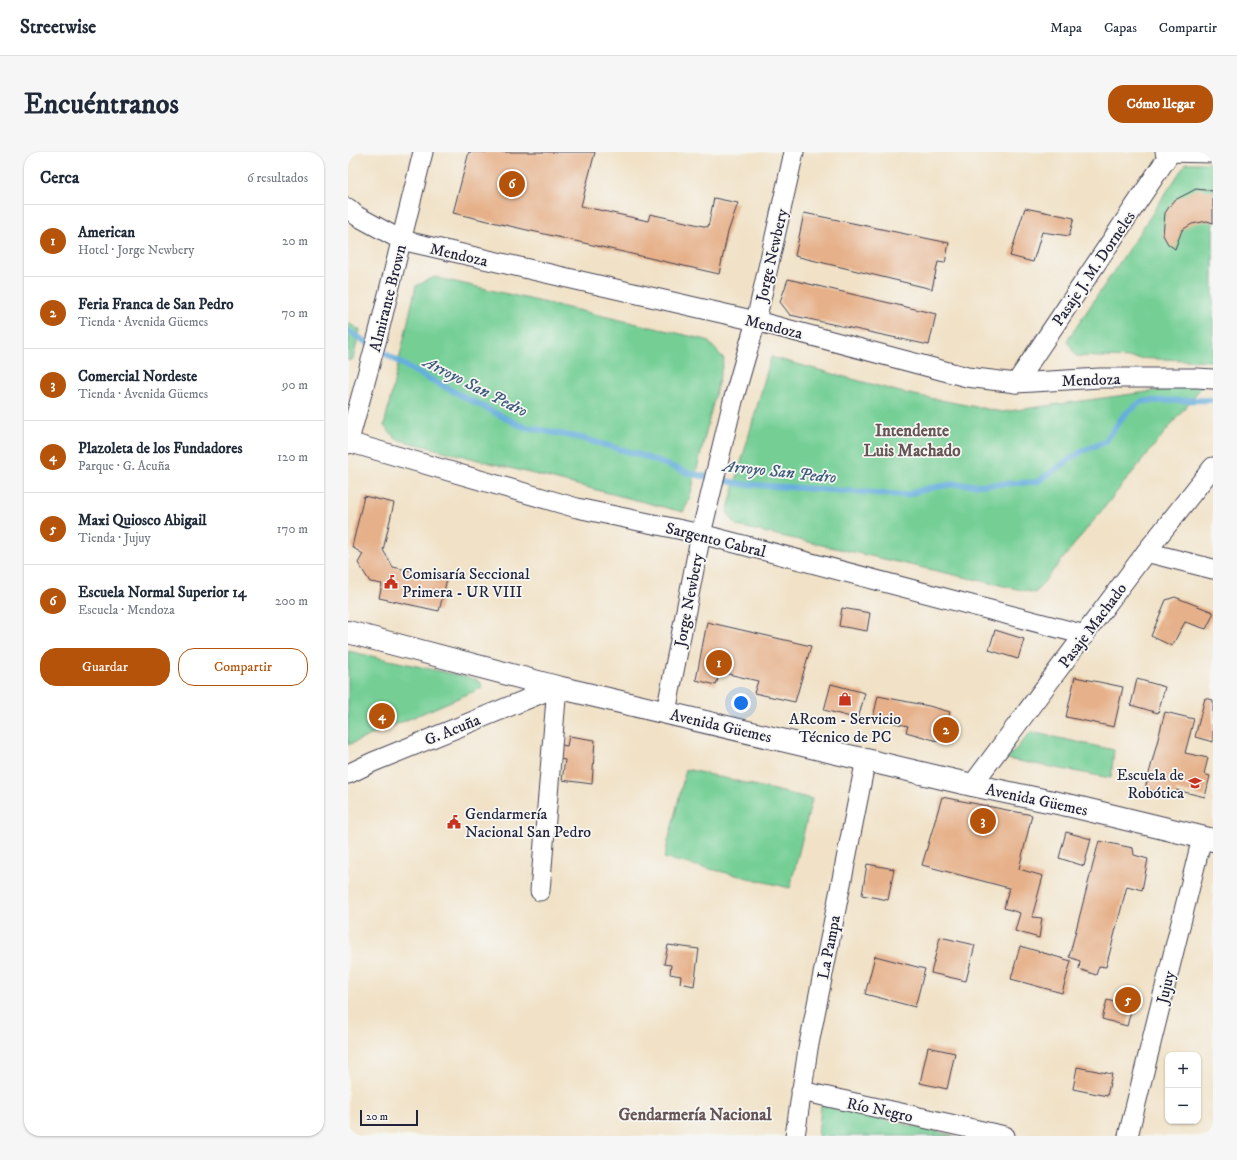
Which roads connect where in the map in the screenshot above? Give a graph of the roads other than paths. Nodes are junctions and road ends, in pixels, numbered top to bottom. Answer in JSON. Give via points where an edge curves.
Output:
{"nodes":[{"id":1,"x":423,"y":152,"type":"edge"},
{"id":2,"x":794,"y":152,"type":"edge"},
{"id":3,"x":1169,"y":152,"type":"edge"},
{"id":4,"x":1213,"y":153,"type":"edge"},
{"id":5,"x":348,"y":208,"type":"edge"},
{"id":6,"x":401,"y":240,"type":"junction"},
{"id":7,"x":756,"y":321,"type":"junction"},
{"id":8,"x":1213,"y":379,"type":"edge"},
{"id":9,"x":1016,"y":383,"type":"junction"},
{"id":10,"x":348,"y":443,"type":"edge"},
{"id":11,"x":1213,"y":467,"type":"edge"},
{"id":12,"x":701,"y":534,"type":"junction"},
{"id":13,"x":1146,"y":552,"type":"junction"},
{"id":14,"x":1213,"y":569,"type":"edge"},
{"id":15,"x":348,"y":632,"type":"edge"},
{"id":16,"x":1085,"y":635,"type":"junction"},
{"id":17,"x":557,"y":687,"type":"junction"},
{"id":18,"x":666,"y":712,"type":"junction"},
{"id":19,"x":866,"y":759,"type":"junction"},
{"id":20,"x":348,"y":774,"type":"edge"},
{"id":21,"x":972,"y":785,"type":"junction"},
{"id":22,"x":1207,"y":839,"type":"edge"},
{"id":23,"x":540,"y":892,"type":"dead end"},
{"id":24,"x":801,"y":1091,"type":"junction"},
{"id":25,"x":795,"y":1136,"type":"edge"},
{"id":26,"x":1005,"y":1136,"type":"edge"},
{"id":27,"x":1128,"y":1136,"type":"edge"}],
"edges":[{"from":1,"to":6,"type":"street","name":"Almirante Brown"},
{"from":2,"to":7,"type":"street","name":"Jorge Newbery"},
{"from":3,"to":4,"type":"street"},
{"from":3,"to":9,"type":"street","name":"Pasaje J. M. Dorneles"},
{"from":5,"to":6,"type":"street","name":"Mendoza","via":[[357,216]]},
{"from":6,"to":7,"type":"street","name":"Mendoza"},
{"from":6,"to":10,"type":"street","name":"Almirante Brown"},
{"from":7,"to":9,"type":"street","name":"Mendoza","via":[[967,377]]},
{"from":7,"to":12,"type":"street","name":"Jorge Newbery","via":[[733,401]]},
{"from":8,"to":9,"type":"street","name":"Mendoza","via":[[1100,378]]},
{"from":10,"to":12,"type":"street","name":"Sargento Cabral","via":[[577,508]]},
{"from":11,"to":13,"type":"street","name":"Pasaje Machado"},
{"from":12,"to":16,"type":"street","name":"Sargento Cabral"},
{"from":12,"to":18,"type":"street","name":"Jorge Newbery"},
{"from":13,"to":14,"type":"street"},
{"from":13,"to":16,"type":"street","name":"Pasaje Machado"},
{"from":15,"to":17,"type":"main road","name":"Avenida Güemes"},
{"from":16,"to":21,"type":"street","name":"Pasaje Machado"},
{"from":17,"to":18,"type":"main road","name":"Avenida Güemes"},
{"from":17,"to":20,"type":"street","name":"G. Acuña"},
{"from":17,"to":23,"type":"street"},
{"from":18,"to":19,"type":"main road","name":"Avenida Güemes"},
{"from":19,"to":21,"type":"main road","name":"Avenida Güemes"},
{"from":19,"to":24,"type":"street","name":"La Pampa"},
{"from":21,"to":22,"type":"main road","name":"Avenida Güemes"},
{"from":22,"to":27,"type":"street","name":"Jujuy"},
{"from":24,"to":25,"type":"street","name":"La Pampa"},
{"from":24,"to":26,"type":"street","name":"Río Negro"}]}
